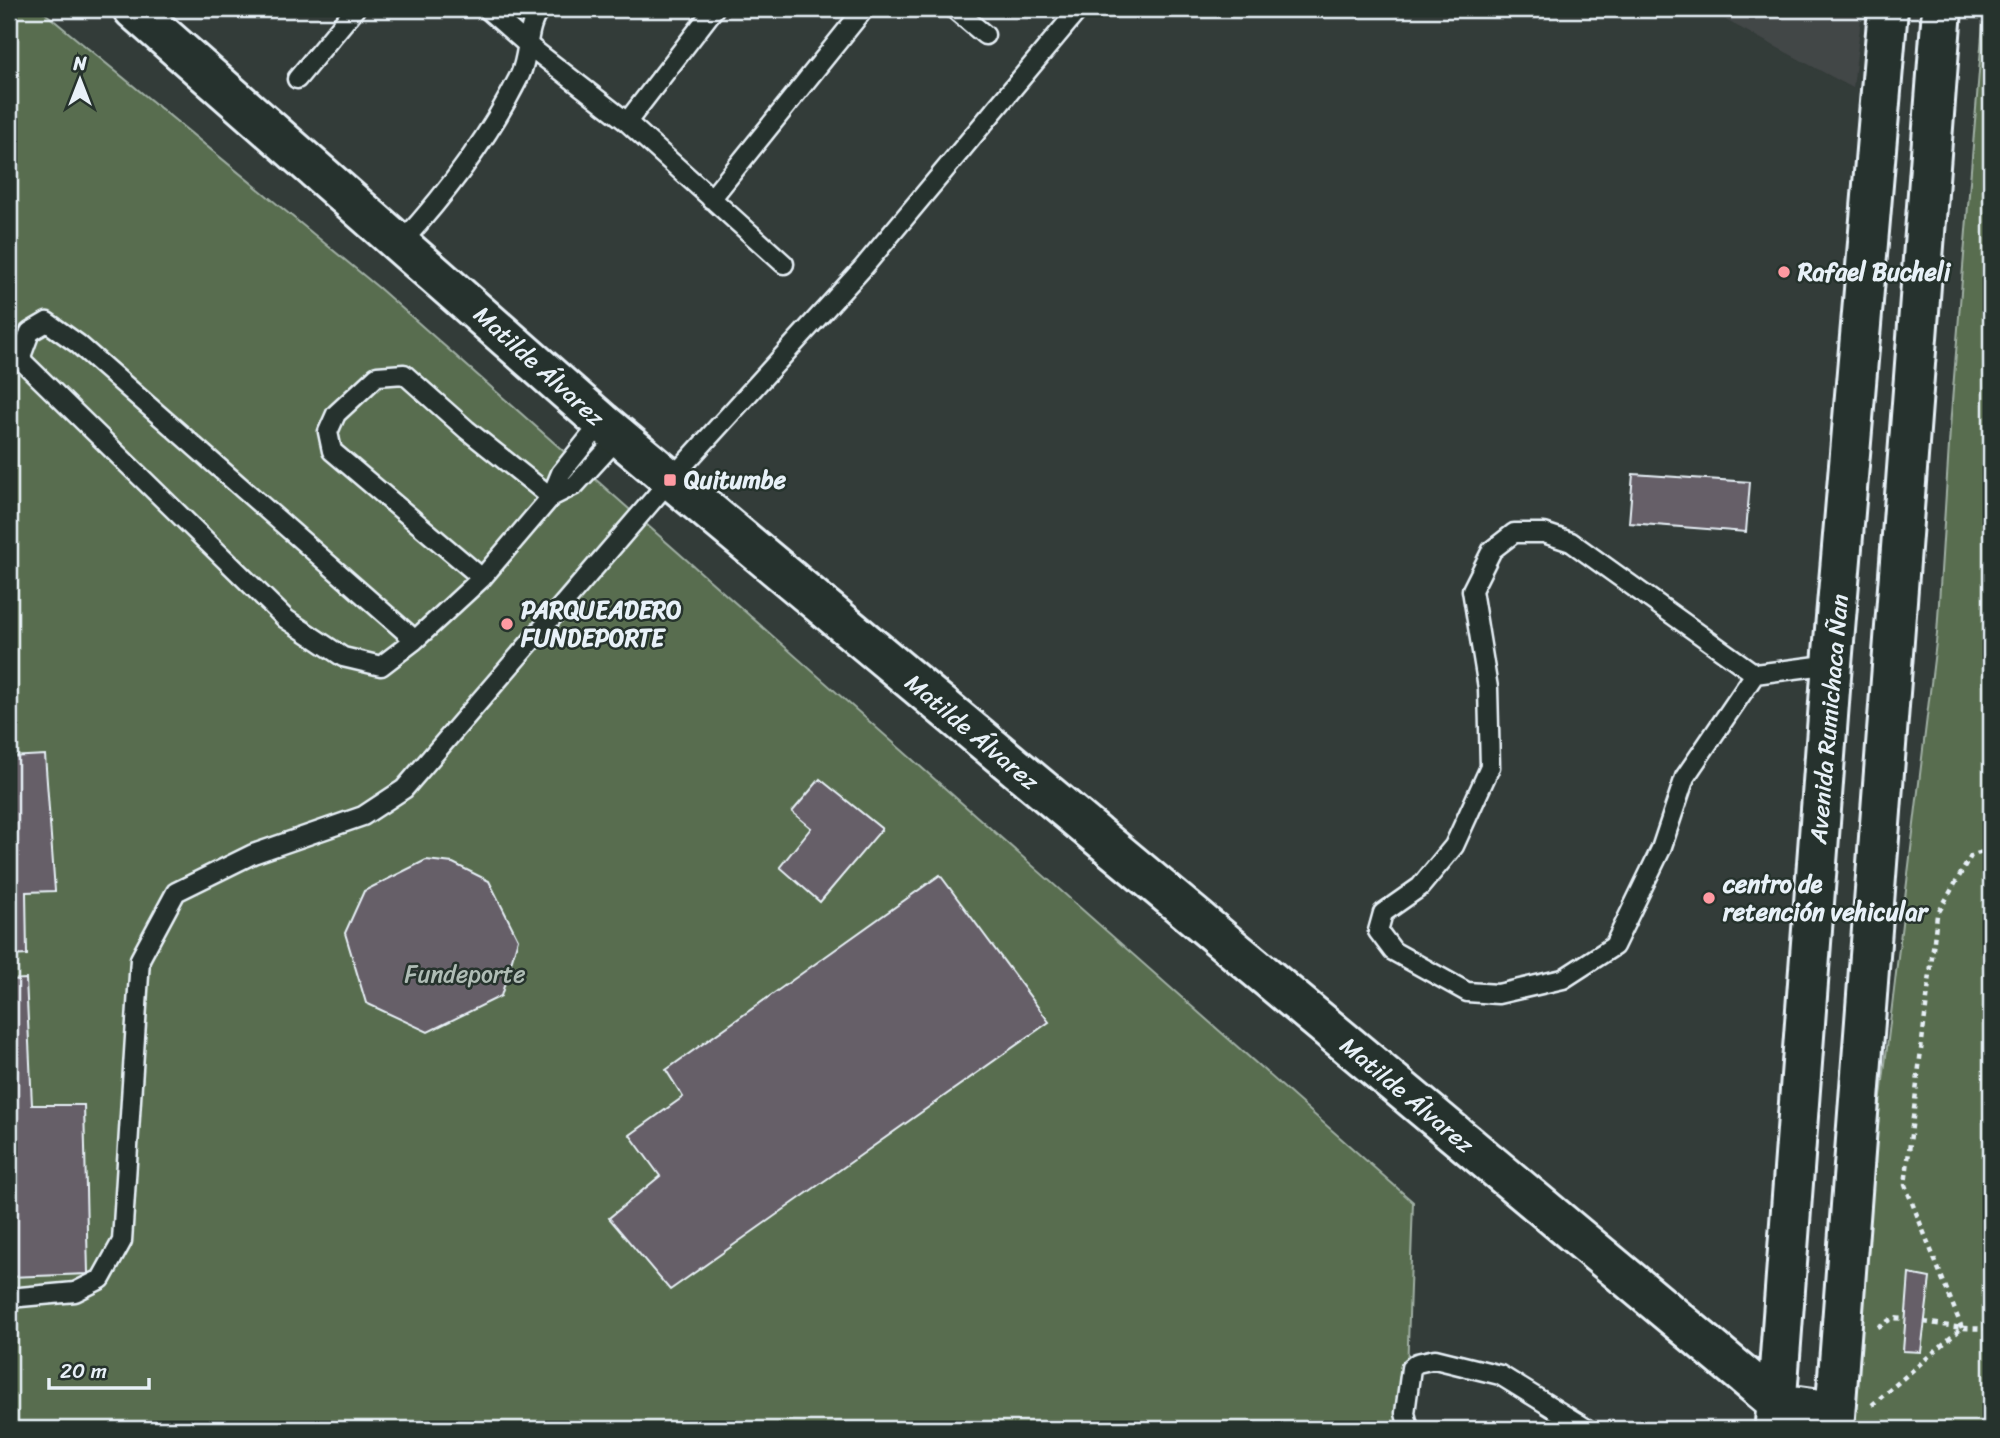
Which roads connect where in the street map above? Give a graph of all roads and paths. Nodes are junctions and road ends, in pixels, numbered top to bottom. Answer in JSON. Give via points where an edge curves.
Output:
{"nodes":[{"id":1,"x":133,"y":9,"type":"edge"},
{"id":2,"x":355,"y":9,"type":"edge"},
{"id":3,"x":486,"y":9,"type":"edge"},
{"id":4,"x":540,"y":9,"type":"edge"},
{"id":5,"x":714,"y":9,"type":"edge"},
{"id":6,"x":864,"y":9,"type":"edge"},
{"id":7,"x":954,"y":9,"type":"edge"},
{"id":8,"x":1079,"y":9,"type":"edge"},
{"id":9,"x":1888,"y":9,"type":"edge"},
{"id":10,"x":1942,"y":9,"type":"edge"},
{"id":11,"x":985,"y":35,"type":"dead end"},
{"id":12,"x":528,"y":45,"type":"junction"},
{"id":13,"x":297,"y":79,"type":"dead end"},
{"id":14,"x":627,"y":122,"type":"junction"},
{"id":15,"x":711,"y":199,"type":"junction"},
{"id":16,"x":401,"y":243,"type":"junction"},
{"id":17,"x":784,"y":264,"type":"dead end"},
{"id":18,"x":611,"y":430,"type":"junction"},
{"id":19,"x":670,"y":480,"type":"junction"},
{"id":20,"x":551,"y":497,"type":"junction"},
{"id":21,"x":482,"y":578,"type":"junction"},
{"id":22,"x":415,"y":640,"type":"junction"},
{"id":23,"x":1833,"y":664,"type":"junction"},
{"id":24,"x":1894,"y":666,"type":"junction"},
{"id":25,"x":1755,"y":674,"type":"junction"},
{"id":26,"x":1991,"y":849,"type":"edge"},
{"id":27,"x":9,"y":1298,"type":"edge"},
{"id":28,"x":1893,"y":1318,"type":"dead end"},
{"id":29,"x":1905,"y":1319,"type":"dead end"},
{"id":30,"x":1924,"y":1322,"type":"dead end"},
{"id":31,"x":1962,"y":1328,"type":"junction"},
{"id":32,"x":1991,"y":1329,"type":"edge"},
{"id":33,"x":1776,"y":1416,"type":"edge"},
{"id":34,"x":1845,"y":1416,"type":"edge"},
{"id":35,"x":1409,"y":1429,"type":"edge"},
{"id":36,"x":1587,"y":1429,"type":"edge"}],
"edges":[{"from":1,"to":16,"type":"main road","name":"Matilde Álvarez"},
{"from":2,"to":13,"type":"lane"},
{"from":3,"to":12,"type":"lane"},
{"from":4,"to":12,"type":"lane","via":[[530,26]]},
{"from":5,"to":14,"type":"lane"},
{"from":6,"to":15,"type":"lane"},
{"from":7,"to":11,"type":"lane"},
{"from":8,"to":19,"type":"lane","via":[[862,269]]},
{"from":9,"to":23,"type":"main road","name":"Avenida Rumichaca Ñan"},
{"from":10,"to":24,"type":"main road"},
{"from":12,"to":14,"type":"lane"},
{"from":12,"to":16,"type":"lane","via":[[522,72],[485,135]]},
{"from":14,"to":15,"type":"lane"},
{"from":15,"to":17,"type":"lane"},
{"from":16,"to":18,"type":"main road","name":"Matilde Álvarez"},
{"from":18,"to":19,"type":"main road","name":"Matilde Álvarez"},
{"from":18,"to":20,"type":"lane","via":[[561,473]]},
{"from":19,"to":27,"type":"lane","via":[[404,789],[363,816],[253,854],[176,892],[140,959],[122,1241],[101,1279],[75,1292]]},
{"from":19,"to":33,"type":"main road","name":"Matilde Álvarez"},
{"from":20,"to":21,"type":"lane"},
{"from":20,"to":21,"type":"lane","via":[[404,374],[377,376],[336,415],[328,432],[332,451]]},
{"from":21,"to":22,"type":"lane"},
{"from":22,"to":22,"type":"lane","via":[[78,344],[47,322],[30,332],[20,359],[286,619],[343,657],[381,666]]},
{"from":23,"to":24,"type":"main road"},
{"from":23,"to":25,"type":"lane"},
{"from":23,"to":33,"type":"main road","name":"Avenida Rumichaca Ñan"},
{"from":24,"to":34,"type":"main road"},
{"from":25,"to":25,"type":"lane","via":[[1571,542],[1544,533],[1514,533],[1492,550],[1472,590],[1488,688],[1490,767],[1454,846],[1420,887],[1383,913],[1378,931],[1393,951],[1467,992],[1498,994],[1563,979],[1614,946],[1661,849],[1685,778]]},
{"from":26,"to":31,"type":"path","via":[[1971,856],[1937,915],[1905,1185]]},
{"from":28,"to":29,"type":"path"},
{"from":30,"to":31,"type":"path"},
{"from":31,"to":32,"type":"path"},
{"from":31,"to":34,"type":"path"},
{"from":33,"to":34,"type":"main road"},
{"from":35,"to":36,"type":"lane","via":[[1405,1413],[1411,1368],[1435,1359],[1500,1375]]}]}
